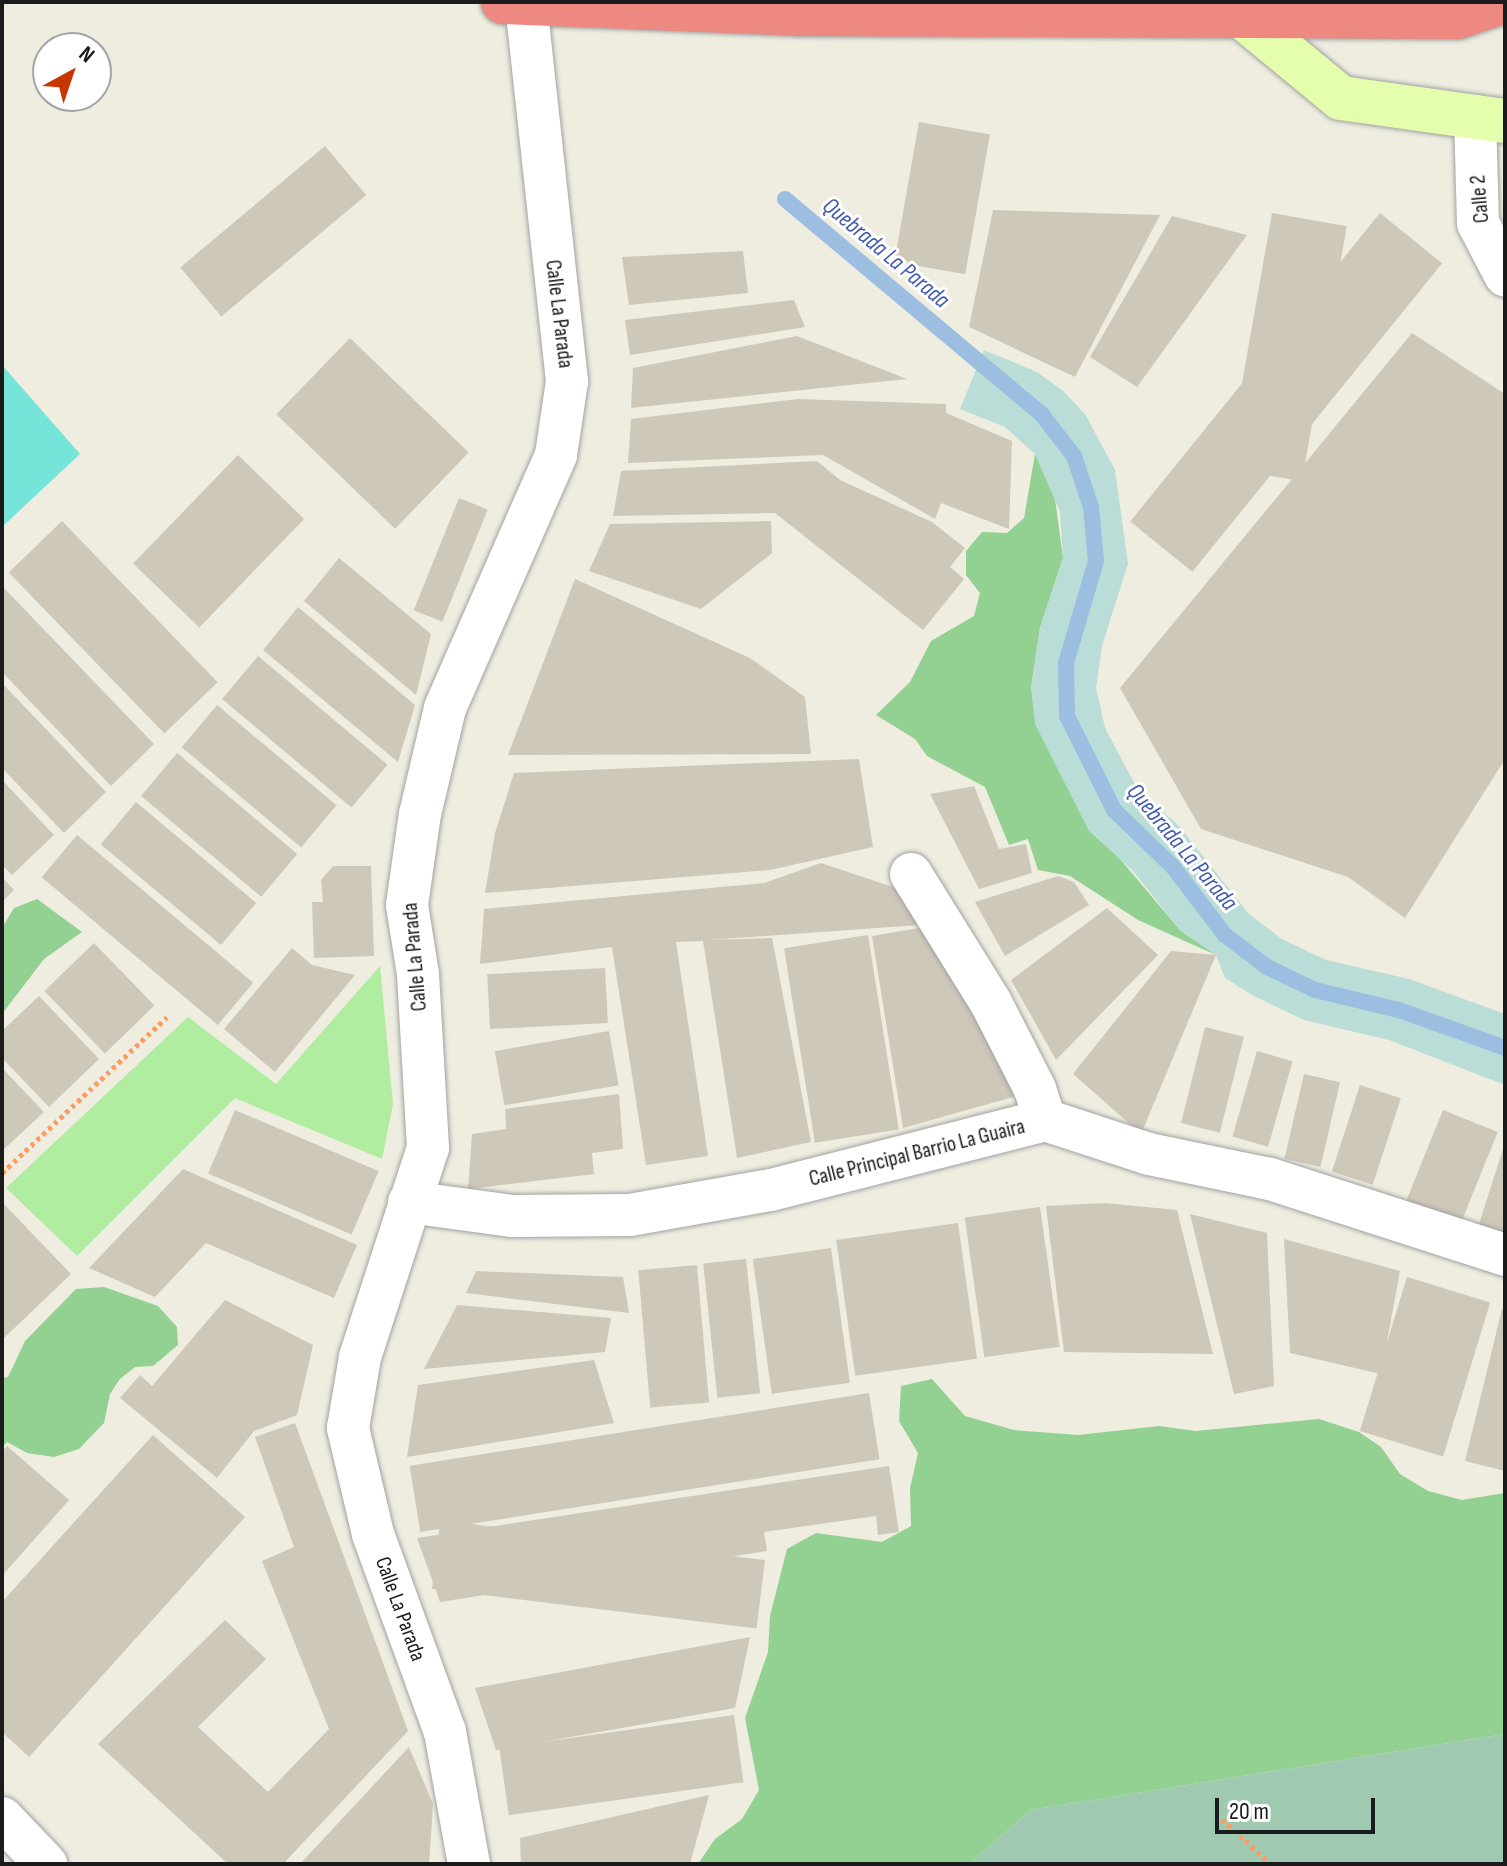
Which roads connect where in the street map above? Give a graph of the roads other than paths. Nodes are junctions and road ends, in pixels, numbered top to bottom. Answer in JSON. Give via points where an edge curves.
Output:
{"nodes":[{"id":1,"x":503,"y":2,"type":"edge"},
{"id":2,"x":526,"y":2,"type":"edge"},
{"id":3,"x":1502,"y":2,"type":"edge"},
{"id":4,"x":1239,"y":14,"type":"junction"},
{"id":5,"x":1490,"y":118,"type":"edge"},
{"id":6,"x":1505,"y":275,"type":"edge"},
{"id":7,"x":911,"y":874,"type":"dead end"},
{"id":8,"x":1045,"y":1120,"type":"junction"},
{"id":9,"x":409,"y":1202,"type":"junction"},
{"id":10,"x":1505,"y":1255,"type":"edge"},
{"id":11,"x":2,"y":1818,"type":"edge"},
{"id":12,"x":46,"y":1864,"type":"edge"},
{"id":13,"x":469,"y":1864,"type":"edge"}],
"edges":[{"from":1,"to":2,"type":"highway"},
{"from":2,"to":4,"type":"highway","via":[[798,14]]},
{"from":2,"to":9,"type":"street","name":"Calle La Parada","via":[[567,381],[556,455],[445,708],[420,814],[407,905],[418,974],[428,1148]]},
{"from":3,"to":4,"type":"highway","via":[[1458,17]]},
{"from":4,"to":5,"type":"main road","via":[[1341,98]]},
{"from":5,"to":6,"type":"street","name":"Calle 2","via":[[1478,223]]},
{"from":7,"to":8,"type":"street","via":[[991,1003]]},
{"from":8,"to":9,"type":"street","name":"Calle Principal Barrio La Guaira","via":[[771,1190],[630,1215],[513,1216]]},
{"from":8,"to":10,"type":"street","name":"Calle Principal Barrio La Guaira","via":[[1149,1154],[1270,1179]]},
{"from":9,"to":13,"type":"street","name":"Calle La Parada","via":[[360,1357],[348,1428],[373,1534],[445,1732]]},
{"from":11,"to":12,"type":"street"}]}
